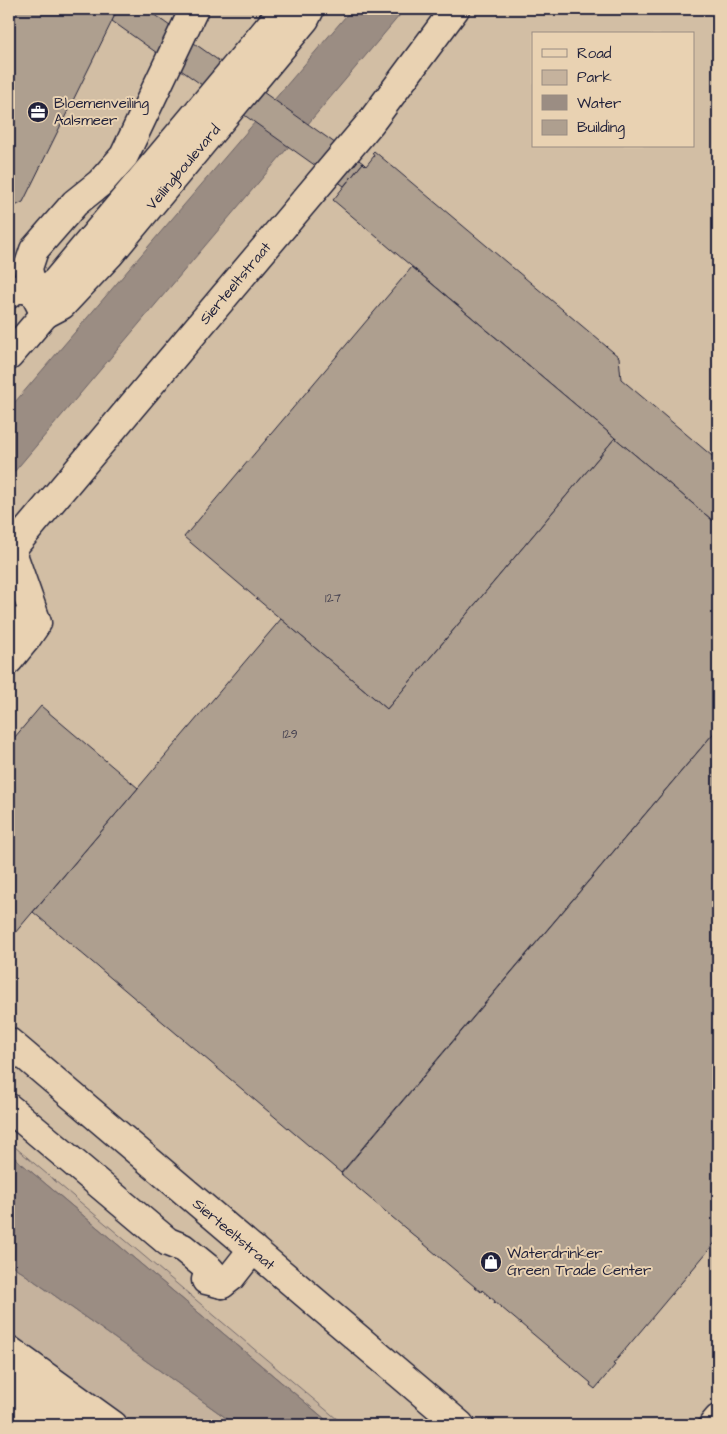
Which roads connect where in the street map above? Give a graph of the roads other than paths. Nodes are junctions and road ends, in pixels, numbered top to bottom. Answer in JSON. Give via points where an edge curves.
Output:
{"nodes":[{"id":1,"x":194,"y":9,"type":"edge"},
{"id":2,"x":284,"y":9,"type":"edge"},
{"id":3,"x":310,"y":9,"type":"edge"},
{"id":4,"x":455,"y":9,"type":"edge"},
{"id":5,"x":31,"y":289,"type":"edge"},
{"id":6,"x":44,"y":314,"type":"junction"},
{"id":7,"x":9,"y":356,"type":"edge"},
{"id":8,"x":10,"y":551,"type":"edge"},
{"id":9,"x":9,"y":596,"type":"edge"},
{"id":10,"x":13,"y":654,"type":"edge"},
{"id":11,"x":9,"y":1042,"type":"edge"},
{"id":12,"x":9,"y":1108,"type":"edge"},
{"id":13,"x":253,"y":1249,"type":"junction"},
{"id":14,"x":9,"y":1350,"type":"edge"},
{"id":15,"x":9,"y":1373,"type":"edge"},
{"id":16,"x":9,"y":1400,"type":"edge"},
{"id":17,"x":718,"y":1419,"type":"edge"},
{"id":18,"x":45,"y":1425,"type":"edge"},
{"id":19,"x":82,"y":1425,"type":"edge"},
{"id":20,"x":113,"y":1425,"type":"edge"},
{"id":21,"x":460,"y":1425,"type":"edge"},
{"id":22,"x":713,"y":1425,"type":"edge"}],
"edges":[{"from":1,"to":5,"type":"main road","via":[[124,156],[100,183],[75,203],[34,250],[28,268]]},
{"from":2,"to":5,"type":"main road","name":"Veilingboulevard"},
{"from":3,"to":6,"type":"main road","name":"Veilingboulevard","via":[[305,20],[109,255],[62,305]]},
{"from":4,"to":8,"type":"main road","name":"Sierteeltstraat","via":[[370,122]]},
{"from":5,"to":6,"type":"main road"},
{"from":6,"to":7,"type":"main road","name":"Veilingboulevard"},
{"from":8,"to":10,"type":"main road","via":[[37,624]]},
{"from":9,"to":10,"type":"main road"},
{"from":11,"to":13,"type":"main road","name":"Sierteeltstraat"},
{"from":12,"to":13,"type":"main road","via":[[168,1242],[175,1255],[203,1279],[222,1284]]},
{"from":13,"to":21,"type":"main road","name":"Sierteeltstraat"},
{"from":14,"to":20,"type":"main road"},
{"from":15,"to":19,"type":"main road"},
{"from":16,"to":18,"type":"main road"},
{"from":17,"to":22,"type":"main road"}]}
